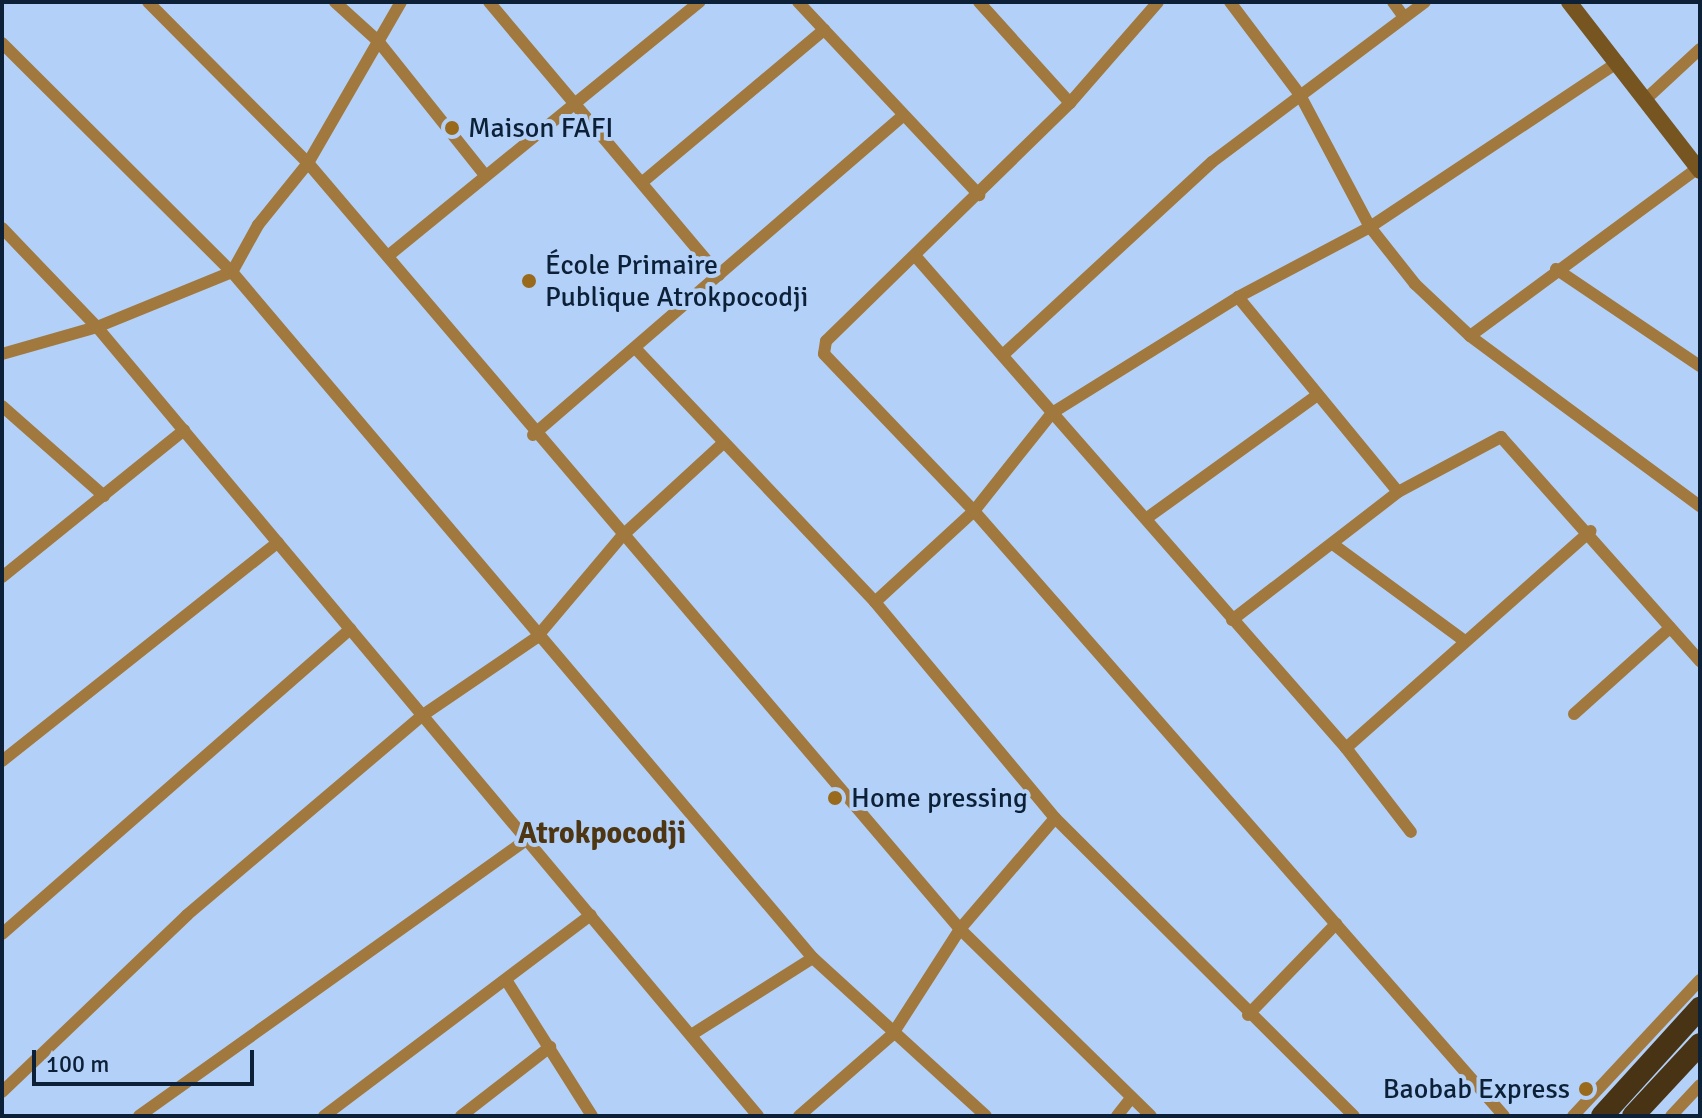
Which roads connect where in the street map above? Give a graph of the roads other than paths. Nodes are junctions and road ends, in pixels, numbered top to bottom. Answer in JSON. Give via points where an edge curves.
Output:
{"nodes":[{"id":1,"x":148,"y":2,"type":"edge"},
{"id":2,"x":335,"y":2,"type":"edge"},
{"id":3,"x":401,"y":2,"type":"edge"},
{"id":4,"x":489,"y":2,"type":"edge"},
{"id":5,"x":674,"y":2,"type":"edge"},
{"id":6,"x":699,"y":2,"type":"edge"},
{"id":7,"x":798,"y":2,"type":"edge"},
{"id":8,"x":979,"y":2,"type":"edge"},
{"id":9,"x":1158,"y":2,"type":"edge"},
{"id":10,"x":1230,"y":2,"type":"edge"},
{"id":11,"x":1393,"y":2,"type":"edge"},
{"id":12,"x":1425,"y":2,"type":"edge"},
{"id":13,"x":1569,"y":2,"type":"edge"},
{"id":14,"x":685,"y":13,"type":"junction"},
{"id":15,"x":1403,"y":16,"type":"junction"},
{"id":16,"x":824,"y":30,"type":"junction"},
{"id":17,"x":378,"y":41,"type":"junction"},
{"id":18,"x":2,"y":43,"type":"edge"},
{"id":19,"x":1700,"y":49,"type":"edge"},
{"id":20,"x":1618,"y":62,"type":"junction"},
{"id":21,"x":1300,"y":95,"type":"junction"},
{"id":22,"x":1647,"y":98,"type":"junction"},
{"id":23,"x":1070,"y":103,"type":"junction"},
{"id":24,"x":577,"y":105,"type":"junction"},
{"id":25,"x":902,"y":116,"type":"junction"},
{"id":26,"x":308,"y":163,"type":"junction"},
{"id":27,"x":1699,"y":170,"type":"edge"},
{"id":28,"x":485,"y":175,"type":"junction"},
{"id":29,"x":645,"y":180,"type":"junction"},
{"id":30,"x":979,"y":195,"type":"junction"},
{"id":31,"x":1370,"y":227,"type":"junction"},
{"id":32,"x":2,"y":228,"type":"edge"},
{"id":33,"x":388,"y":256,"type":"junction"},
{"id":34,"x":917,"y":258,"type":"junction"},
{"id":35,"x":1556,"y":269,"type":"junction"},
{"id":36,"x":232,"y":272,"type":"junction"},
{"id":37,"x":719,"y":275,"type":"junction"},
{"id":38,"x":1238,"y":297,"type":"junction"},
{"id":39,"x":97,"y":327,"type":"junction"},
{"id":40,"x":1470,"y":336,"type":"junction"},
{"id":41,"x":636,"y":349,"type":"junction"},
{"id":42,"x":1005,"y":353,"type":"junction"},
{"id":43,"x":2,"y":354,"type":"edge"},
{"id":44,"x":1700,"y":366,"type":"edge"},
{"id":45,"x":1315,"y":397,"type":"junction"},
{"id":46,"x":3,"y":408,"type":"edge"},
{"id":47,"x":1052,"y":413,"type":"junction"},
{"id":48,"x":184,"y":430,"type":"junction"},
{"id":49,"x":533,"y":435,"type":"junction"},
{"id":50,"x":721,"y":445,"type":"junction"},
{"id":51,"x":1398,"y":492,"type":"junction"},
{"id":52,"x":104,"y":496,"type":"junction"},
{"id":53,"x":1700,"y":506,"type":"edge"},
{"id":54,"x":974,"y":511,"type":"junction"},
{"id":55,"x":1147,"y":518,"type":"junction"},
{"id":56,"x":1590,"y":531,"type":"junction"},
{"id":57,"x":622,"y":536,"type":"junction"},
{"id":58,"x":278,"y":542,"type":"junction"},
{"id":59,"x":1334,"y":545,"type":"junction"},
{"id":60,"x":2,"y":577,"type":"edge"},
{"id":61,"x":875,"y":602,"type":"junction"},
{"id":62,"x":1232,"y":620,"type":"junction"},
{"id":63,"x":1670,"y":628,"type":"junction"},
{"id":64,"x":351,"y":629,"type":"junction"},
{"id":65,"x":536,"y":638,"type":"junction"},
{"id":66,"x":1462,"y":639,"type":"junction"},
{"id":67,"x":1700,"y":661,"type":"edge"},
{"id":68,"x":1574,"y":714,"type":"dead end"},
{"id":69,"x":423,"y":715,"type":"junction"},
{"id":70,"x":1346,"y":748,"type":"junction"},
{"id":71,"x":2,"y":761,"type":"edge"},
{"id":72,"x":1055,"y":818,"type":"junction"},
{"id":73,"x":1411,"y":832,"type":"dead end"},
{"id":74,"x":527,"y":839,"type":"junction"},
{"id":75,"x":591,"y":915,"type":"junction"},
{"id":76,"x":1336,"y":924,"type":"junction"},
{"id":77,"x":960,"y":929,"type":"junction"},
{"id":78,"x":2,"y":934,"type":"edge"},
{"id":79,"x":813,"y":958,"type":"junction"},
{"id":80,"x":1700,"y":980,"type":"edge"},
{"id":81,"x":508,"y":983,"type":"junction"},
{"id":82,"x":1700,"y":1008,"type":"edge"},
{"id":83,"x":1248,"y":1015,"type":"junction"},
{"id":84,"x":691,"y":1035,"type":"junction"},
{"id":85,"x":892,"y":1035,"type":"junction"},
{"id":86,"x":1700,"y":1044,"type":"edge"},
{"id":87,"x":550,"y":1047,"type":"junction"},
{"id":88,"x":1699,"y":1089,"type":"edge"},
{"id":89,"x":2,"y":1092,"type":"edge"},
{"id":90,"x":1131,"y":1098,"type":"junction"},
{"id":91,"x":755,"y":1114,"type":"edge"},
{"id":92,"x":980,"y":1114,"type":"edge"},
{"id":93,"x":139,"y":1116,"type":"edge"},
{"id":94,"x":324,"y":1116,"type":"edge"},
{"id":95,"x":461,"y":1116,"type":"edge"},
{"id":96,"x":592,"y":1116,"type":"edge"},
{"id":97,"x":799,"y":1116,"type":"edge"},
{"id":98,"x":1117,"y":1116,"type":"edge"},
{"id":99,"x":1151,"y":1116,"type":"edge"},
{"id":100,"x":1354,"y":1116,"type":"edge"},
{"id":101,"x":1504,"y":1116,"type":"edge"},
{"id":102,"x":1573,"y":1116,"type":"edge"},
{"id":103,"x":1602,"y":1116,"type":"edge"},
{"id":104,"x":1633,"y":1116,"type":"edge"},
{"id":105,"x":1671,"y":1116,"type":"edge"}],
"edges":[{"from":1,"to":26,"type":"street"},
{"from":2,"to":17,"type":"street"},
{"from":3,"to":17,"type":"street"},
{"from":4,"to":24,"type":"street"},
{"from":5,"to":14,"type":"street"},
{"from":6,"to":14,"type":"street"},
{"from":7,"to":16,"type":"street"},
{"from":8,"to":23,"type":"street"},
{"from":9,"to":23,"type":"street"},
{"from":10,"to":21,"type":"street"},
{"from":11,"to":15,"type":"street"},
{"from":12,"to":15,"type":"street"},
{"from":13,"to":20,"type":"main road"},
{"from":14,"to":24,"type":"street"},
{"from":15,"to":21,"type":"street"},
{"from":16,"to":25,"type":"street"},
{"from":16,"to":29,"type":"street"},
{"from":17,"to":26,"type":"street"},
{"from":17,"to":28,"type":"street"},
{"from":18,"to":36,"type":"street"},
{"from":19,"to":22,"type":"street"},
{"from":20,"to":22,"type":"main road"},
{"from":20,"to":31,"type":"street"},
{"from":21,"to":31,"type":"street"},
{"from":21,"to":42,"type":"street","via":[[1114,247]]},
{"from":22,"to":27,"type":"main road"},
{"from":23,"to":30,"type":"street"},
{"from":24,"to":28,"type":"street"},
{"from":24,"to":29,"type":"street"},
{"from":25,"to":30,"type":"street"},
{"from":25,"to":37,"type":"street"},
{"from":26,"to":33,"type":"street"},
{"from":26,"to":36,"type":"street","via":[[258,225]]},
{"from":27,"to":35,"type":"street"},
{"from":28,"to":33,"type":"street"},
{"from":29,"to":37,"type":"street"},
{"from":30,"to":34,"type":"street"},
{"from":31,"to":38,"type":"street"},
{"from":31,"to":40,"type":"street"},
{"from":32,"to":39,"type":"street"},
{"from":33,"to":49,"type":"street"},
{"from":34,"to":42,"type":"street"},
{"from":34,"to":54,"type":"street","via":[[826,341],[824,354]]},
{"from":35,"to":40,"type":"street"},
{"from":35,"to":44,"type":"street"},
{"from":36,"to":39,"type":"street"},
{"from":36,"to":65,"type":"street"},
{"from":37,"to":41,"type":"street"},
{"from":38,"to":45,"type":"street"},
{"from":38,"to":47,"type":"street"},
{"from":39,"to":43,"type":"street"},
{"from":39,"to":48,"type":"street"},
{"from":40,"to":53,"type":"street"},
{"from":41,"to":49,"type":"street"},
{"from":41,"to":50,"type":"street"},
{"from":42,"to":47,"type":"street"},
{"from":45,"to":51,"type":"street"},
{"from":45,"to":55,"type":"street"},
{"from":46,"to":52,"type":"street"},
{"from":47,"to":54,"type":"street"},
{"from":47,"to":55,"type":"street"},
{"from":48,"to":52,"type":"street"},
{"from":48,"to":58,"type":"street"},
{"from":49,"to":57,"type":"street"},
{"from":50,"to":57,"type":"street"},
{"from":50,"to":61,"type":"street"},
{"from":51,"to":56,"type":"street","via":[[1501,437]]},
{"from":51,"to":59,"type":"street"},
{"from":52,"to":60,"type":"street"},
{"from":54,"to":61,"type":"street"},
{"from":54,"to":76,"type":"street"},
{"from":55,"to":62,"type":"street"},
{"from":56,"to":63,"type":"street"},
{"from":56,"to":66,"type":"street"},
{"from":57,"to":65,"type":"street"},
{"from":57,"to":77,"type":"street"},
{"from":58,"to":64,"type":"street"},
{"from":58,"to":71,"type":"street"},
{"from":59,"to":62,"type":"street"},
{"from":59,"to":66,"type":"street"},
{"from":61,"to":72,"type":"street"},
{"from":62,"to":70,"type":"street"},
{"from":63,"to":67,"type":"street"},
{"from":63,"to":68,"type":"street"},
{"from":64,"to":69,"type":"street"},
{"from":64,"to":78,"type":"street"},
{"from":65,"to":69,"type":"street"},
{"from":65,"to":79,"type":"street"},
{"from":66,"to":70,"type":"street"},
{"from":69,"to":74,"type":"street"},
{"from":69,"to":89,"type":"street","via":[[187,915]]},
{"from":70,"to":73,"type":"street"},
{"from":72,"to":77,"type":"street"},
{"from":72,"to":83,"type":"street"},
{"from":74,"to":75,"type":"street"},
{"from":74,"to":93,"type":"street"},
{"from":75,"to":81,"type":"street"},
{"from":75,"to":84,"type":"street"},
{"from":76,"to":83,"type":"street"},
{"from":76,"to":101,"type":"street"},
{"from":77,"to":85,"type":"street"},
{"from":77,"to":90,"type":"street"},
{"from":79,"to":84,"type":"street"},
{"from":79,"to":85,"type":"street"},
{"from":80,"to":102,"type":"street"},
{"from":81,"to":87,"type":"street"},
{"from":81,"to":94,"type":"street"},
{"from":82,"to":103,"type":"highway"},
{"from":83,"to":100,"type":"street"},
{"from":84,"to":91,"type":"street"},
{"from":85,"to":92,"type":"street"},
{"from":85,"to":97,"type":"street"},
{"from":86,"to":104,"type":"highway"},
{"from":87,"to":95,"type":"street"},
{"from":87,"to":96,"type":"street"},
{"from":88,"to":105,"type":"street"},
{"from":90,"to":98,"type":"street"},
{"from":90,"to":99,"type":"street"}]}
